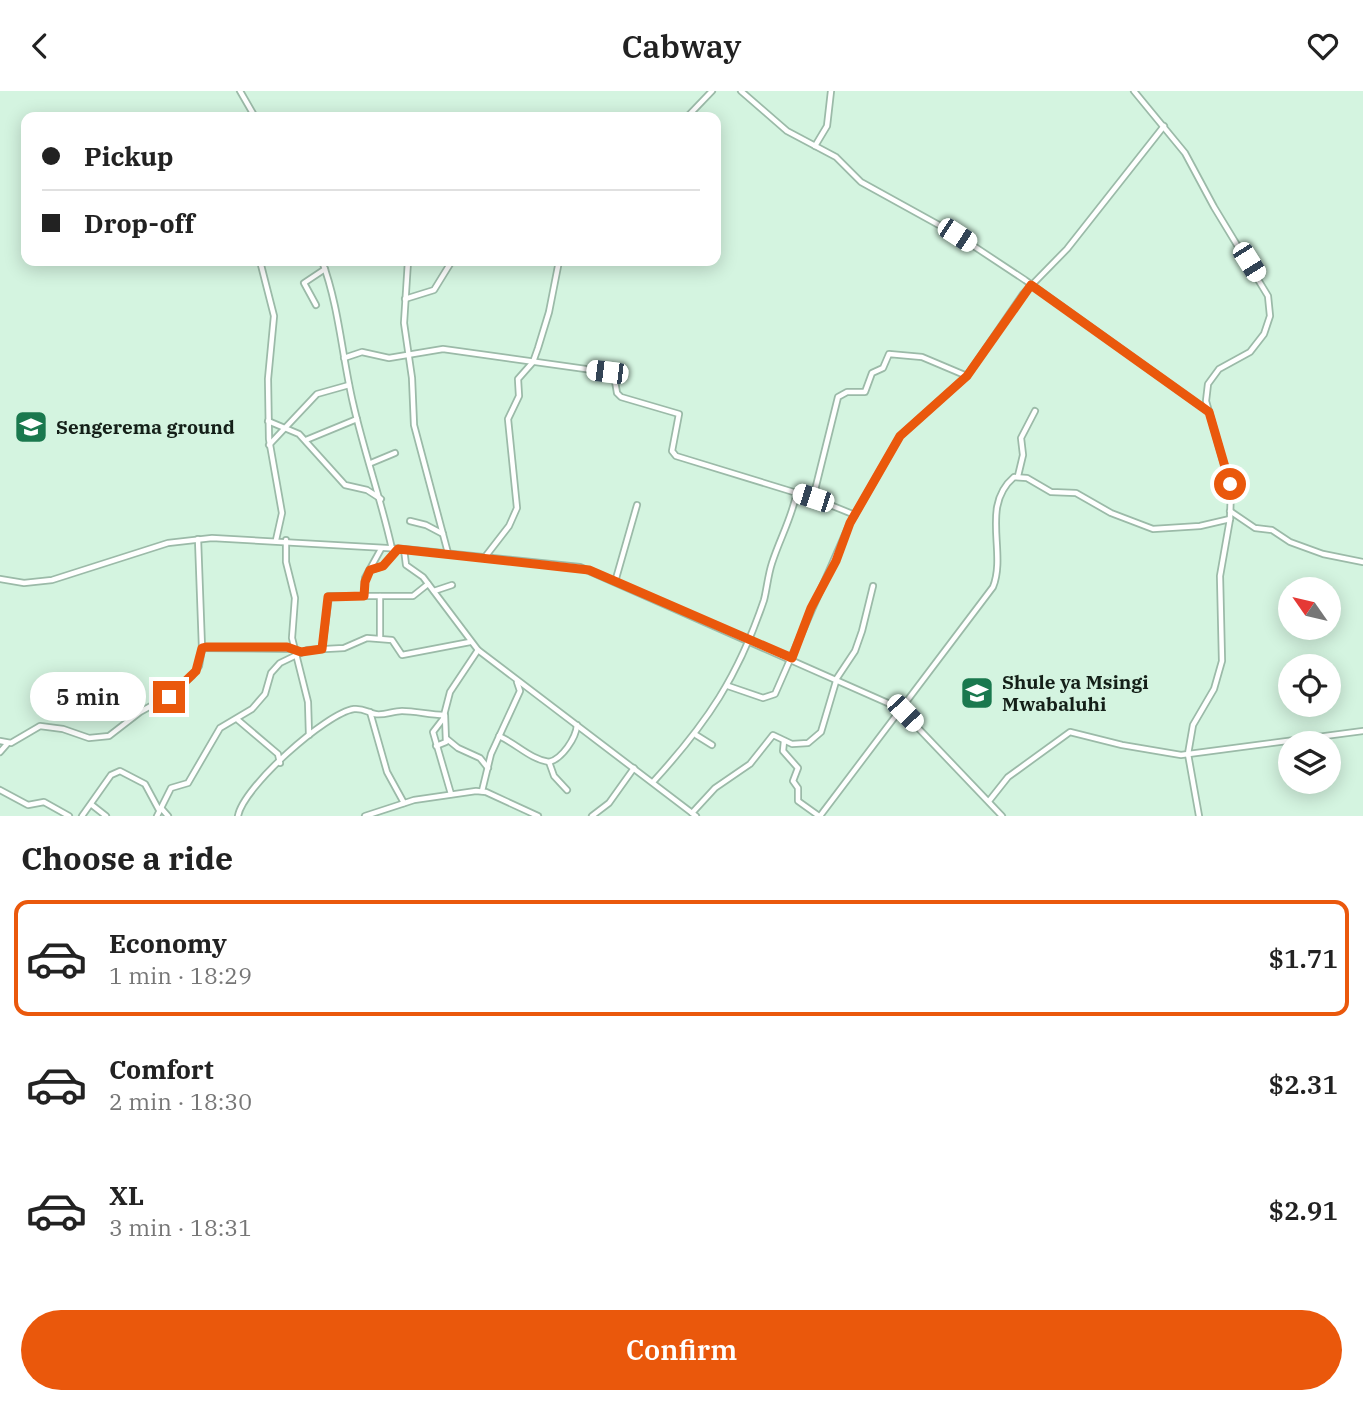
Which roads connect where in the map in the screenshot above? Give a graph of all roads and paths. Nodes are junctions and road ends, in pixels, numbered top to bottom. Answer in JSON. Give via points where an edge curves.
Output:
{"nodes":[{"id":1,"x":240,"y":91,"type":"edge"},
{"id":2,"x":712,"y":91,"type":"edge"},
{"id":3,"x":741,"y":91,"type":"edge"},
{"id":4,"x":831,"y":91,"type":"edge"},
{"id":5,"x":1134,"y":91,"type":"edge"},
{"id":6,"x":251,"y":112,"type":"edge"},
{"id":7,"x":692,"y":112,"type":"edge"},
{"id":8,"x":1164,"y":127,"type":"junction"},
{"id":9,"x":815,"y":146,"type":"junction"},
{"id":10,"x":261,"y":266,"type":"edge"},
{"id":11,"x":324,"y":266,"type":"edge"},
{"id":12,"x":408,"y":266,"type":"edge"},
{"id":13,"x":449,"y":266,"type":"edge"},
{"id":14,"x":558,"y":266,"type":"edge"},
{"id":15,"x":325,"y":269,"type":"junction"},
{"id":16,"x":1031,"y":285,"type":"junction"},
{"id":17,"x":405,"y":299,"type":"junction"},
{"id":18,"x":316,"y":305,"type":"dead end"},
{"id":19,"x":409,"y":355,"type":"junction"},
{"id":20,"x":344,"y":358,"type":"junction"},
{"id":21,"x":533,"y":362,"type":"junction"},
{"id":22,"x":967,"y":376,"type":"junction"},
{"id":23,"x":349,"y":385,"type":"junction"},
{"id":24,"x":1035,"y":411,"type":"dead end"},
{"id":25,"x":1209,"y":412,"type":"junction"},
{"id":26,"x":357,"y":419,"type":"junction"},
{"id":27,"x":268,"y":421,"type":"junction"},
{"id":28,"x":287,"y":427,"type":"junction"},
{"id":29,"x":306,"y":440,"type":"junction"},
{"id":30,"x":269,"y":445,"type":"junction"},
{"id":31,"x":395,"y":453,"type":"dead end"},
{"id":32,"x":371,"y":463,"type":"junction"},
{"id":33,"x":1018,"y":476,"type":"junction"},
{"id":34,"x":797,"y":492,"type":"junction"},
{"id":35,"x":813,"y":498,"type":"junction"},
{"id":36,"x":381,"y":499,"type":"junction"},
{"id":37,"x":637,"y":505,"type":"dead end"},
{"id":38,"x":1230,"y":511,"type":"junction"},
{"id":39,"x":855,"y":515,"type":"junction"},
{"id":40,"x":1230,"y":519,"type":"junction"},
{"id":41,"x":410,"y":521,"type":"dead end"},
{"id":42,"x":443,"y":534,"type":"junction"},
{"id":43,"x":198,"y":539,"type":"junction"},
{"id":44,"x":276,"y":540,"type":"junction"},
{"id":45,"x":286,"y":540,"type":"junction"},
{"id":46,"x":382,"y":549,"type":"junction"},
{"id":47,"x":391,"y":549,"type":"junction"},
{"id":48,"x":401,"y":549,"type":"junction"},
{"id":49,"x":448,"y":553,"type":"junction"},
{"id":50,"x":485,"y":557,"type":"junction"},
{"id":51,"x":1363,"y":562,"type":"edge"},
{"id":52,"x":370,"y":570,"type":"junction"},
{"id":53,"x":0,"y":579,"type":"edge"},
{"id":54,"x":615,"y":582,"type":"junction"},
{"id":55,"x":428,"y":583,"type":"junction"},
{"id":56,"x":452,"y":585,"type":"dead end"},
{"id":57,"x":873,"y":586,"type":"dead end"},
{"id":58,"x":434,"y":591,"type":"junction"},
{"id":59,"x":364,"y":596,"type":"junction"},
{"id":60,"x":380,"y":596,"type":"junction"},
{"id":61,"x":380,"y":638,"type":"junction"},
{"id":62,"x":747,"y":639,"type":"junction"},
{"id":63,"x":470,"y":642,"type":"junction"},
{"id":64,"x":202,"y":648,"type":"junction"},
{"id":65,"x":322,"y":649,"type":"junction"},
{"id":66,"x":478,"y":650,"type":"junction"},
{"id":67,"x":297,"y":652,"type":"junction"},
{"id":68,"x":792,"y":658,"type":"junction"},
{"id":69,"x":837,"y":678,"type":"junction"},
{"id":70,"x":516,"y":680,"type":"junction"},
{"id":71,"x":728,"y":686,"type":"junction"},
{"id":72,"x":528,"y":688,"type":"junction"},
{"id":73,"x":520,"y":691,"type":"junction"},
{"id":74,"x":899,"y":708,"type":"junction"},
{"id":75,"x":370,"y":712,"type":"junction"},
{"id":76,"x":445,"y":714,"type":"junction"},
{"id":77,"x":238,"y":720,"type":"junction"},
{"id":78,"x":577,"y":724,"type":"junction"},
{"id":79,"x":586,"y":731,"type":"junction"},
{"id":80,"x":1363,"y":731,"type":"edge"},
{"id":81,"x":576,"y":733,"type":"junction"},
{"id":82,"x":696,"y":735,"type":"junction"},
{"id":83,"x":499,"y":736,"type":"junction"},
{"id":84,"x":309,"y":737,"type":"junction"},
{"id":85,"x":447,"y":739,"type":"junction"},
{"id":86,"x":0,"y":741,"type":"edge"},
{"id":87,"x":784,"y":741,"type":"junction"},
{"id":88,"x":7,"y":744,"type":"junction"},
{"id":89,"x":712,"y":745,"type":"dead end"},
{"id":90,"x":436,"y":746,"type":"junction"},
{"id":91,"x":0,"y":752,"type":"edge"},
{"id":92,"x":1188,"y":754,"type":"junction"},
{"id":93,"x":549,"y":762,"type":"junction"},
{"id":94,"x":280,"y":763,"type":"junction"},
{"id":95,"x":488,"y":768,"type":"junction"},
{"id":96,"x":634,"y":768,"type":"junction"},
{"id":97,"x":653,"y":782,"type":"junction"},
{"id":98,"x":0,"y":790,"type":"edge"},
{"id":99,"x":567,"y":790,"type":"dead end"},
{"id":100,"x":482,"y":791,"type":"junction"},
{"id":101,"x":451,"y":794,"type":"junction"},
{"id":102,"x":989,"y":802,"type":"junction"},
{"id":103,"x":404,"y":803,"type":"junction"},
{"id":104,"x":92,"y":806,"type":"junction"},
{"id":105,"x":159,"y":811,"type":"edge"},
{"id":106,"x":694,"y":814,"type":"edge"},
{"id":107,"x":240,"y":815,"type":"edge"},
{"id":108,"x":535,"y":815,"type":"edge"},
{"id":109,"x":595,"y":815,"type":"edge"},
{"id":110,"x":69,"y":816,"type":"edge"},
{"id":111,"x":82,"y":816,"type":"edge"},
{"id":112,"x":106,"y":816,"type":"edge"},
{"id":113,"x":168,"y":816,"type":"edge"},
{"id":114,"x":365,"y":816,"type":"edge"},
{"id":115,"x":819,"y":816,"type":"edge"},
{"id":116,"x":1002,"y":816,"type":"edge"},
{"id":117,"x":1199,"y":816,"type":"edge"}],
"edges":[{"from":1,"to":6,"type":"street"},
{"from":2,"to":7,"type":"street"},
{"from":3,"to":9,"type":"street","via":[[787,131]]},
{"from":4,"to":9,"type":"street","via":[[827,126]]},
{"from":5,"to":8,"type":"street"},
{"from":8,"to":16,"type":"street","via":[[1067,249]]},
{"from":8,"to":25,"type":"street","via":[[1189,160],[1264,286],[1270,305],[1267,327],[1255,347],[1226,362],[1210,380],[1206,395]]},
{"from":9,"to":16,"type":"street","via":[[836,157],[860,182],[957,235]]},
{"from":10,"to":27,"type":"street","via":[[274,316]]},
{"from":11,"to":15,"type":"street"},
{"from":12,"to":17,"type":"street"},
{"from":13,"to":17,"type":"street","via":[[434,290]]},
{"from":14,"to":21,"type":"street"},
{"from":15,"to":18,"type":"street","via":[[304,283]]},
{"from":15,"to":20,"type":"street"},
{"from":16,"to":22,"type":"street"},
{"from":16,"to":25,"type":"street"},
{"from":17,"to":19,"type":"street"},
{"from":19,"to":20,"type":"street","via":[[385,358],[362,352]]},
{"from":19,"to":21,"type":"street","via":[[453,349]]},
{"from":19,"to":42,"type":"street","via":[[416,434]]},
{"from":20,"to":23,"type":"street"},
{"from":21,"to":34,"type":"street","via":[[614,375],[621,397],[679,414],[672,451],[677,456]]},
{"from":21,"to":50,"type":"street","via":[[518,379],[519,396],[508,419],[517,508]]},
{"from":22,"to":35,"type":"street","via":[[922,357],[889,354],[883,368],[872,373],[865,392],[838,397]]},
{"from":22,"to":39,"type":"street","via":[[905,430]]},
{"from":23,"to":26,"type":"street"},
{"from":23,"to":28,"type":"street","via":[[317,394]]},
{"from":24,"to":33,"type":"street","via":[[1021,438]]},
{"from":25,"to":38,"type":"street","via":[[1228,471]]},
{"from":26,"to":29,"type":"street"},
{"from":26,"to":32,"type":"street"},
{"from":27,"to":28,"type":"street"},
{"from":27,"to":30,"type":"street"},
{"from":28,"to":29,"type":"street"},
{"from":28,"to":30,"type":"street"},
{"from":29,"to":36,"type":"street","via":[[345,485],[367,489]]},
{"from":30,"to":44,"type":"street","via":[[282,513]]},
{"from":31,"to":32,"type":"street"},
{"from":32,"to":36,"type":"street"},
{"from":33,"to":40,"type":"street","via":[[1051,492],[1076,493],[1153,529],[1200,527]]},
{"from":33,"to":74,"type":"street","via":[[1003,490],[998,507],[998,573],[993,587]]},
{"from":34,"to":35,"type":"street"},
{"from":34,"to":62,"type":"street","via":[[772,561],[764,600]]},
{"from":35,"to":39,"type":"street"},
{"from":36,"to":47,"type":"street"},
{"from":37,"to":54,"type":"street"},
{"from":38,"to":40,"type":"street"},
{"from":38,"to":51,"type":"street","via":[[1255,528],[1272,530],[1290,542]]},
{"from":39,"to":68,"type":"street"},
{"from":40,"to":92,"type":"street","via":[[1220,579],[1222,661],[1214,689],[1193,725]]},
{"from":41,"to":42,"type":"street"},
{"from":42,"to":49,"type":"street"},
{"from":43,"to":44,"type":"street"},
{"from":43,"to":53,"type":"street","via":[[168,543],[52,580],[24,583]]},
{"from":43,"to":64,"type":"street"},
{"from":44,"to":45,"type":"street"},
{"from":45,"to":46,"type":"street"},
{"from":45,"to":67,"type":"street"},
{"from":46,"to":47,"type":"street"},
{"from":46,"to":52,"type":"street"},
{"from":47,"to":48,"type":"street"},
{"from":48,"to":49,"type":"street"},
{"from":48,"to":52,"type":"street","via":[[383,566]]},
{"from":48,"to":55,"type":"street","via":[[406,565]]},
{"from":49,"to":50,"type":"street"},
{"from":50,"to":54,"type":"street","via":[[580,567]]},
{"from":52,"to":59,"type":"street"},
{"from":54,"to":62,"type":"street"},
{"from":55,"to":58,"type":"street"},
{"from":55,"to":60,"type":"street","via":[[413,596]]},
{"from":56,"to":58,"type":"street"},
{"from":57,"to":69,"type":"street","via":[[855,651]]},
{"from":58,"to":63,"type":"street"},
{"from":59,"to":60,"type":"street"},
{"from":59,"to":65,"type":"street","via":[[328,597]]},
{"from":60,"to":61,"type":"street"},
{"from":61,"to":63,"type":"street","via":[[394,641],[402,655]]},
{"from":61,"to":65,"type":"street"},
{"from":62,"to":68,"type":"street"},
{"from":62,"to":71,"type":"street"},
{"from":63,"to":66,"type":"street"},
{"from":64,"to":67,"type":"street"},
{"from":64,"to":88,"type":"street","via":[[192,676],[169,697],[109,736],[89,738],[40,726]]},
{"from":65,"to":67,"type":"street"},
{"from":66,"to":70,"type":"street"},
{"from":66,"to":76,"type":"street","via":[[450,692]]},
{"from":67,"to":77,"type":"street","via":[[274,670],[265,694]]},
{"from":67,"to":84,"type":"street","via":[[309,709]]},
{"from":68,"to":69,"type":"street"},
{"from":68,"to":71,"type":"street","via":[[769,699]]},
{"from":69,"to":74,"type":"street"},
{"from":69,"to":87,"type":"street","via":[[821,731],[806,743]]},
{"from":70,"to":72,"type":"street"},
{"from":70,"to":73,"type":"street"},
{"from":71,"to":82,"type":"street"},
{"from":72,"to":73,"type":"street"},
{"from":72,"to":78,"type":"street"},
{"from":73,"to":83,"type":"street"},
{"from":74,"to":102,"type":"street"},
{"from":74,"to":115,"type":"street"},
{"from":75,"to":76,"type":"street"},
{"from":75,"to":84,"type":"street","via":[[340,713]]},
{"from":75,"to":103,"type":"street","via":[[387,772]]},
{"from":76,"to":85,"type":"street"},
{"from":76,"to":90,"type":"street","via":[[433,732]]},
{"from":77,"to":94,"type":"street","via":[[278,754]]},
{"from":77,"to":105,"type":"street","via":[[220,728],[190,780],[171,788]]},
{"from":78,"to":79,"type":"street"},
{"from":78,"to":81,"type":"street"},
{"from":79,"to":81,"type":"street"},
{"from":79,"to":96,"type":"street"},
{"from":80,"to":92,"type":"street"},
{"from":81,"to":93,"type":"street","via":[[560,757]]},
{"from":82,"to":89,"type":"street"},
{"from":82,"to":97,"type":"street"},
{"from":83,"to":93,"type":"street"},
{"from":83,"to":95,"type":"street"},
{"from":84,"to":94,"type":"street"},
{"from":85,"to":90,"type":"street"},
{"from":85,"to":95,"type":"street","via":[[480,758]]},
{"from":86,"to":88,"type":"street"},
{"from":87,"to":106,"type":"street","via":[[773,734],[750,764],[715,788]]},
{"from":87,"to":115,"type":"street","via":[[785,753],[798,768],[793,781],[797,798]]},
{"from":88,"to":91,"type":"street"},
{"from":90,"to":101,"type":"street"},
{"from":92,"to":102,"type":"street","via":[[1136,748],[1070,732],[1013,773]]},
{"from":92,"to":117,"type":"street"},
{"from":93,"to":99,"type":"street"},
{"from":94,"to":107,"type":"street","via":[[250,793]]},
{"from":95,"to":100,"type":"street"},
{"from":96,"to":97,"type":"street"},
{"from":96,"to":109,"type":"street"},
{"from":97,"to":106,"type":"street"},
{"from":98,"to":110,"type":"street","via":[[28,805],[44,802]]},
{"from":100,"to":101,"type":"street"},
{"from":100,"to":108,"type":"street"},
{"from":101,"to":103,"type":"street"},
{"from":102,"to":116,"type":"street"},
{"from":103,"to":114,"type":"street"},
{"from":104,"to":105,"type":"street","via":[[111,775],[120,771],[145,784]]},
{"from":104,"to":111,"type":"street"},
{"from":104,"to":112,"type":"street"},
{"from":105,"to":113,"type":"street"}]}
